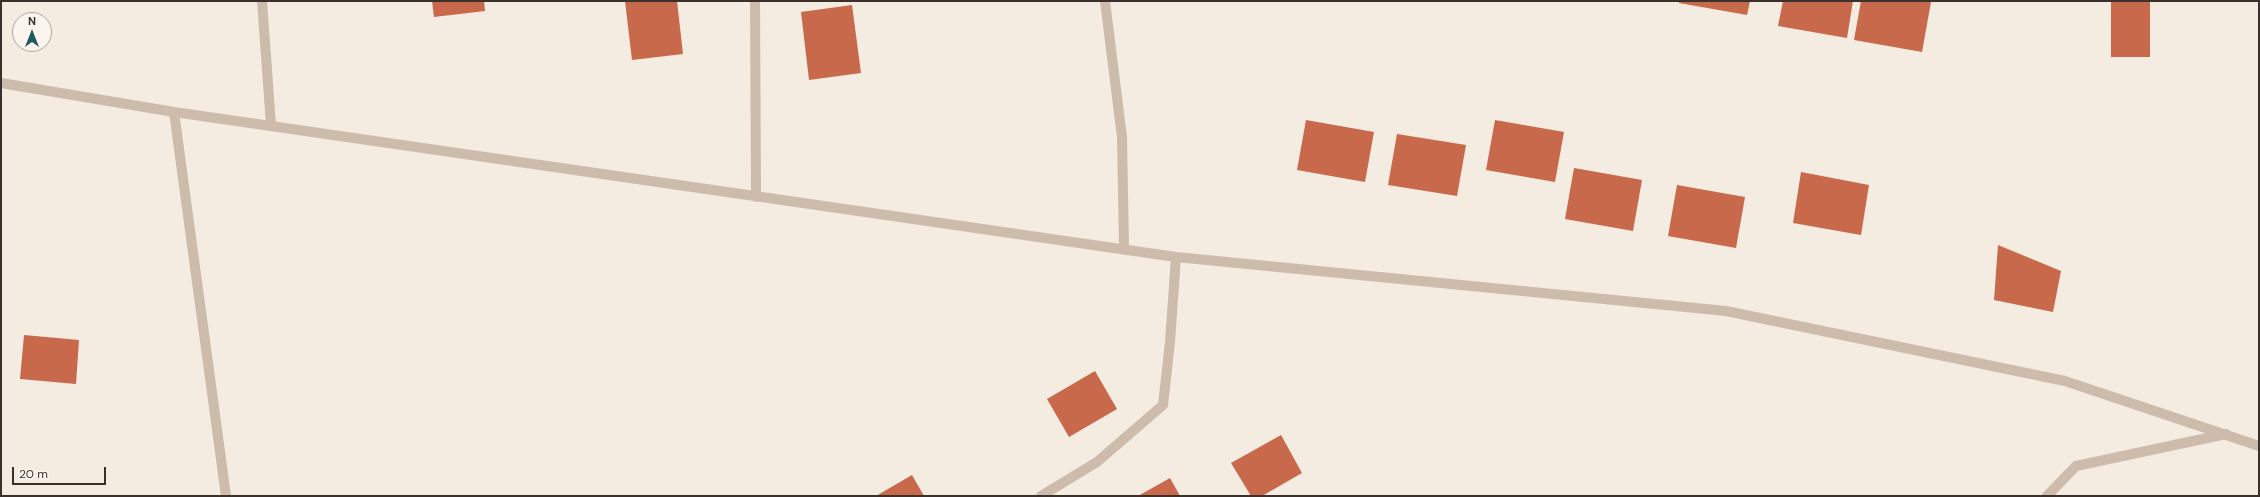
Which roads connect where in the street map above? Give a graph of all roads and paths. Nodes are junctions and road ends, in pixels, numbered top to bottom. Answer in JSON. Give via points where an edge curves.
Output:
{"nodes":[{"id":1,"x":262,"y":1,"type":"edge"},
{"id":2,"x":754,"y":1,"type":"edge"},
{"id":3,"x":1105,"y":1,"type":"edge"},
{"id":4,"x":1,"y":83,"type":"edge"},
{"id":5,"x":174,"y":112,"type":"junction"},
{"id":6,"x":271,"y":125,"type":"junction"},
{"id":7,"x":756,"y":197,"type":"junction"},
{"id":8,"x":1124,"y":248,"type":"junction"},
{"id":9,"x":1176,"y":257,"type":"junction"},
{"id":10,"x":2226,"y":434,"type":"junction"},
{"id":11,"x":2259,"y":446,"type":"edge"},
{"id":12,"x":226,"y":496,"type":"edge"},
{"id":13,"x":1041,"y":496,"type":"edge"},
{"id":14,"x":2047,"y":496,"type":"edge"}],
"edges":[{"from":1,"to":6,"type":"street"},
{"from":2,"to":7,"type":"street"},
{"from":3,"to":8,"type":"street","via":[[1122,137]]},
{"from":4,"to":5,"type":"street"},
{"from":5,"to":6,"type":"street"},
{"from":5,"to":12,"type":"street"},
{"from":6,"to":7,"type":"street"},
{"from":7,"to":8,"type":"street"},
{"from":8,"to":9,"type":"street"},
{"from":9,"to":10,"type":"street","via":[[1726,311],[2065,381]]},
{"from":9,"to":13,"type":"street","via":[[1163,405],[1097,462]]},
{"from":10,"to":11,"type":"street"},
{"from":10,"to":14,"type":"street","via":[[2076,466]]}]}
